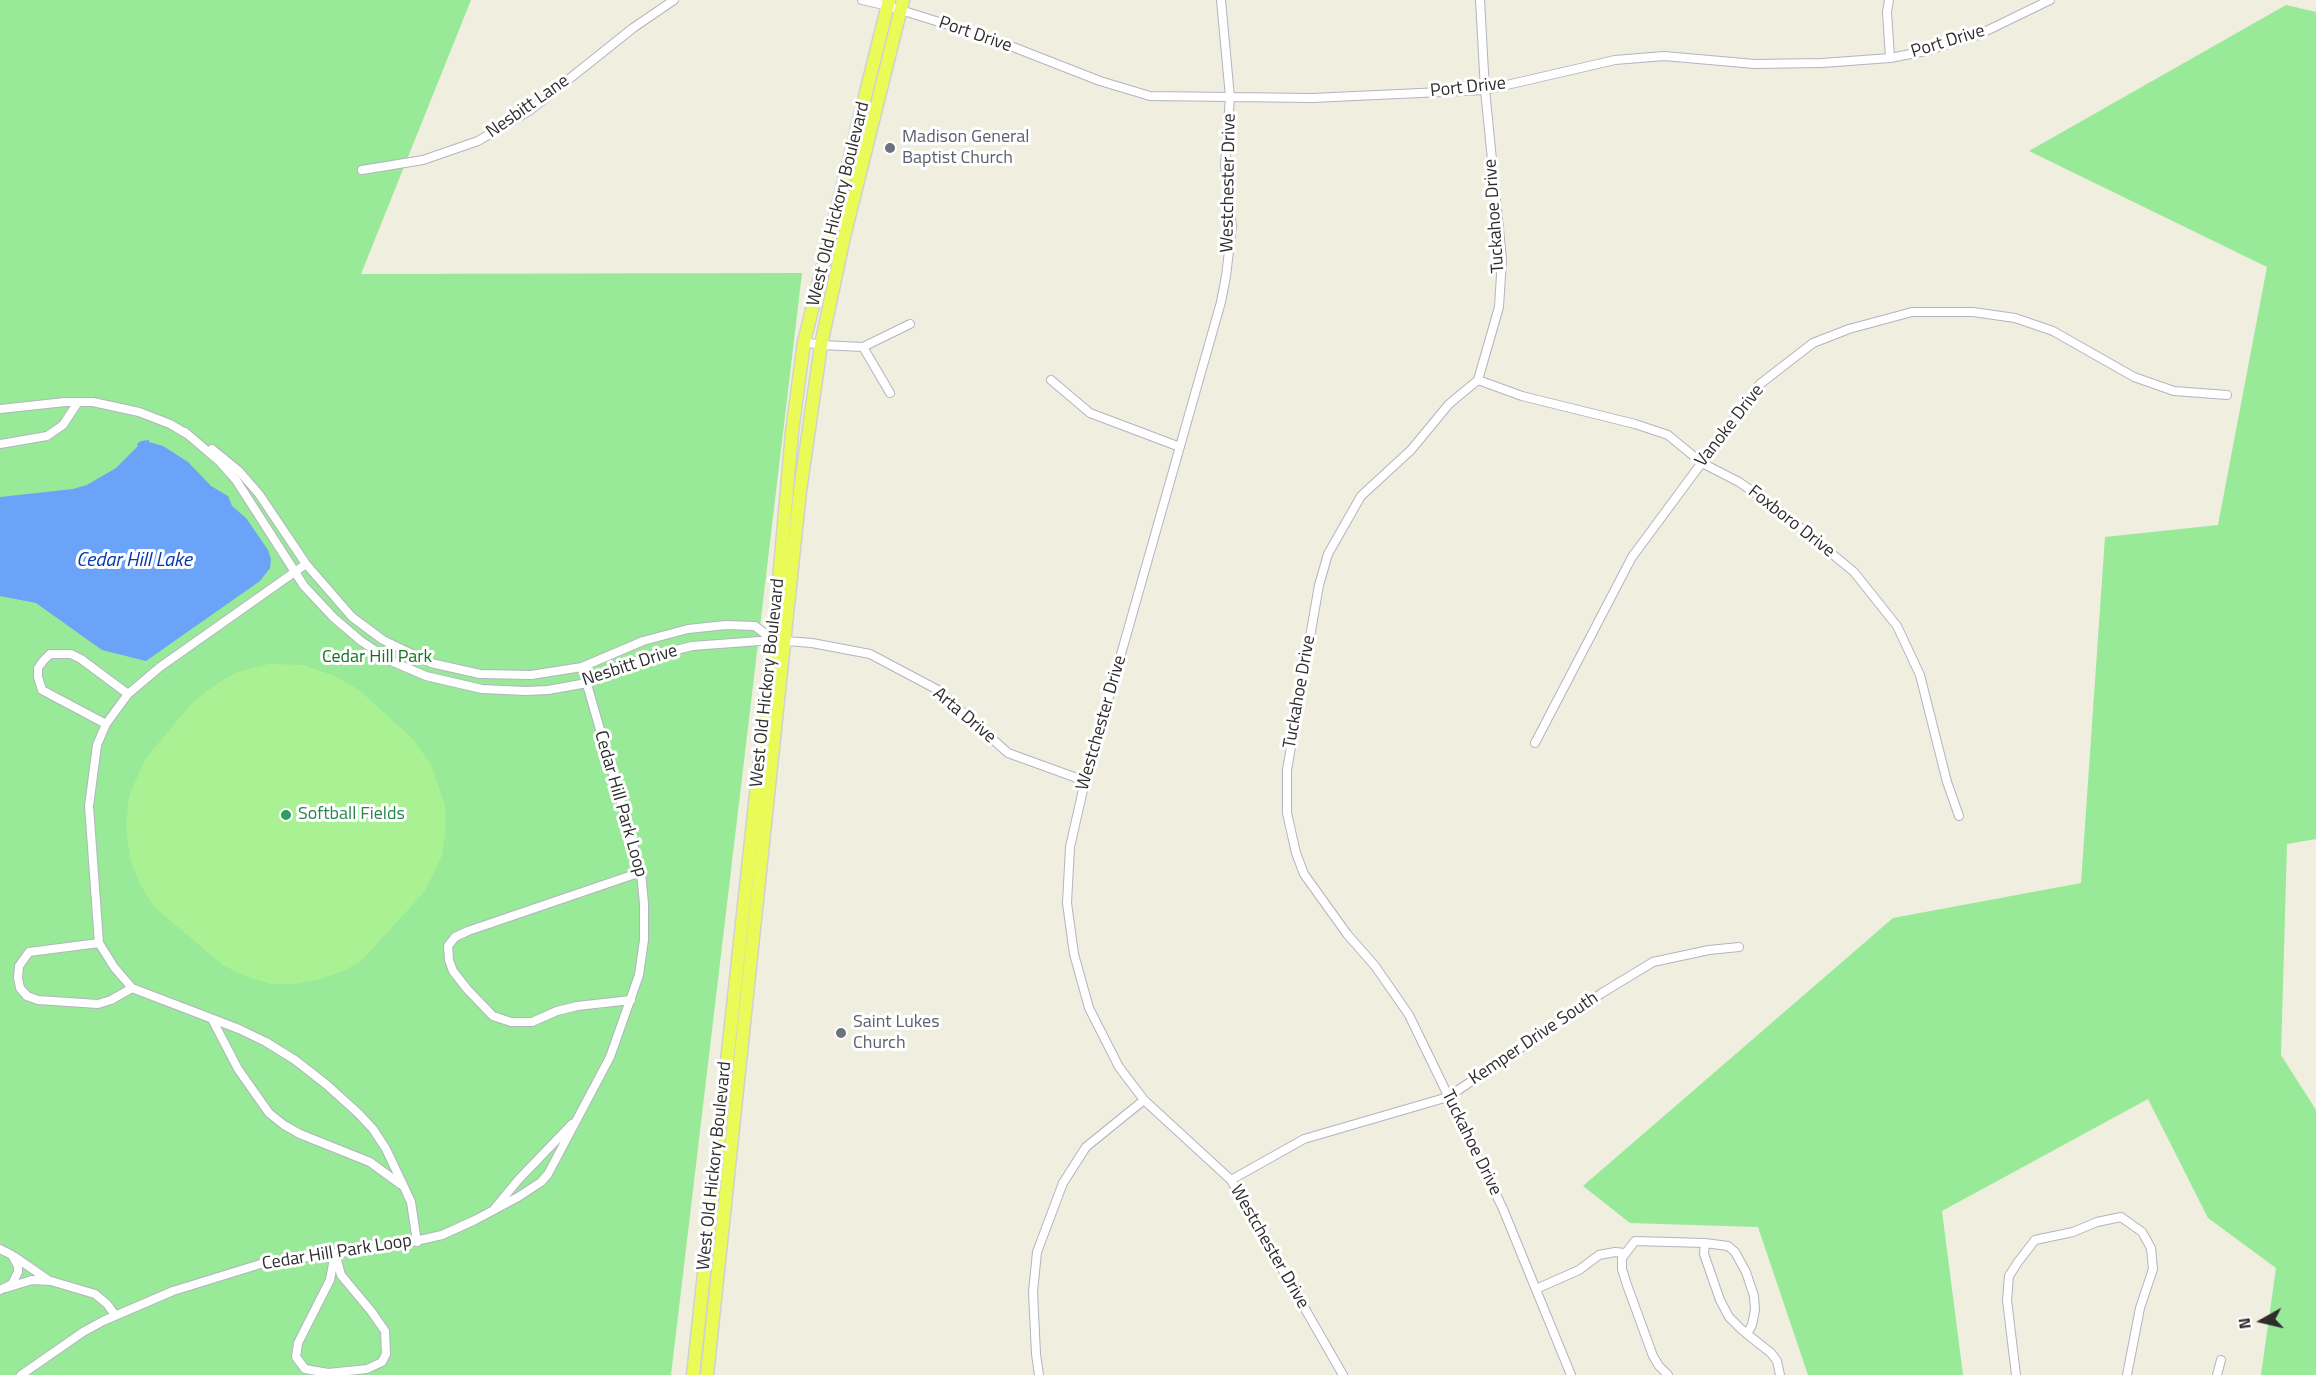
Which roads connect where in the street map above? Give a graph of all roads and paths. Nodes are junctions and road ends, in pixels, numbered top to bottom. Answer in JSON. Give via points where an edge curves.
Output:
{"nodes":[{"id":1,"x":674,"y":0,"type":"edge"},
{"id":2,"x":862,"y":0,"type":"edge"},
{"id":3,"x":1221,"y":0,"type":"edge"},
{"id":4,"x":1480,"y":0,"type":"edge"},
{"id":5,"x":1889,"y":0,"type":"edge"},
{"id":6,"x":2050,"y":0,"type":"edge"},
{"id":7,"x":888,"y":3,"type":"edge"},
{"id":8,"x":902,"y":5,"type":"edge"},
{"id":9,"x":1890,"y":58,"type":"junction"},
{"id":10,"x":1485,"y":90,"type":"junction"},
{"id":11,"x":1230,"y":97,"type":"junction"},
{"id":12,"x":362,"y":170,"type":"dead end"},
{"id":13,"x":910,"y":324,"type":"dead end"},
{"id":14,"x":804,"y":342,"type":"junction"},
{"id":15,"x":821,"y":345,"type":"junction"},
{"id":16,"x":863,"y":347,"type":"junction"},
{"id":17,"x":1051,"y":380,"type":"dead end"},
{"id":18,"x":1478,"y":380,"type":"junction"},
{"id":19,"x":890,"y":393,"type":"dead end"},
{"id":20,"x":2227,"y":395,"type":"dead end"},
{"id":21,"x":78,"y":402,"type":"junction"},
{"id":22,"x":0,"y":409,"type":"edge"},
{"id":23,"x":185,"y":432,"type":"junction"},
{"id":24,"x":0,"y":444,"type":"edge"},
{"id":25,"x":1180,"y":447,"type":"junction"},
{"id":26,"x":1702,"y":463,"type":"junction"},
{"id":27,"x":306,"y":564,"type":"junction"},
{"id":28,"x":295,"y":572,"type":"junction"},
{"id":29,"x":778,"y":640,"type":"junction"},
{"id":30,"x":582,"y":667,"type":"junction"},
{"id":31,"x":587,"y":683,"type":"junction"},
{"id":32,"x":128,"y":694,"type":"junction"},
{"id":33,"x":105,"y":724,"type":"junction"},
{"id":34,"x":1535,"y":743,"type":"dead end"},
{"id":35,"x":1086,"y":781,"type":"junction"},
{"id":36,"x":1959,"y":816,"type":"dead end"},
{"id":37,"x":641,"y":872,"type":"junction"},
{"id":38,"x":99,"y":943,"type":"junction"},
{"id":39,"x":1739,"y":947,"type":"dead end"},
{"id":40,"x":132,"y":988,"type":"junction"},
{"id":41,"x":631,"y":1000,"type":"junction"},
{"id":42,"x":212,"y":1019,"type":"junction"},
{"id":43,"x":1448,"y":1097,"type":"junction"},
{"id":44,"x":1144,"y":1100,"type":"junction"},
{"id":45,"x":583,"y":1112,"type":"junction"},
{"id":46,"x":1231,"y":1180,"type":"junction"},
{"id":47,"x":404,"y":1187,"type":"junction"},
{"id":48,"x":492,"y":1211,"type":"junction"},
{"id":49,"x":417,"y":1242,"type":"junction"},
{"id":50,"x":1705,"y":1243,"type":"junction"},
{"id":51,"x":0,"y":1250,"type":"edge"},
{"id":52,"x":335,"y":1253,"type":"junction"},
{"id":53,"x":1625,"y":1253,"type":"junction"},
{"id":54,"x":12,"y":1255,"type":"junction"},
{"id":55,"x":51,"y":1281,"type":"junction"},
{"id":56,"x":3,"y":1289,"type":"edge"},
{"id":57,"x":1536,"y":1289,"type":"junction"},
{"id":58,"x":115,"y":1315,"type":"junction"},
{"id":59,"x":1747,"y":1334,"type":"junction"},
{"id":60,"x":2221,"y":1360,"type":"dead end"},
{"id":61,"x":21,"y":1375,"type":"edge"},
{"id":62,"x":693,"y":1375,"type":"edge"},
{"id":63,"x":707,"y":1375,"type":"edge"},
{"id":64,"x":1039,"y":1375,"type":"edge"},
{"id":65,"x":1343,"y":1375,"type":"edge"},
{"id":66,"x":1571,"y":1375,"type":"edge"},
{"id":67,"x":1668,"y":1375,"type":"edge"},
{"id":68,"x":1779,"y":1375,"type":"edge"},
{"id":69,"x":2016,"y":1375,"type":"edge"},
{"id":70,"x":2127,"y":1375,"type":"edge"},
{"id":71,"x":2217,"y":1375,"type":"edge"}],
"edges":[{"from":1,"to":12,"type":"street","name":"Nesbitt Lane","via":[[530,111],[486,137],[423,160]]},
{"from":2,"to":7,"type":"street"},
{"from":3,"to":11,"type":"street","name":"Westchester Drive"},
{"from":4,"to":10,"type":"street","name":"Tuckahoe Drive"},
{"from":5,"to":9,"type":"street"},
{"from":6,"to":9,"type":"street","name":"Port Drive","via":[[1978,35]]},
{"from":7,"to":8,"type":"street","name":"Port Drive"},
{"from":7,"to":14,"type":"main road","name":"West Old Hickory Boulevard"},
{"from":8,"to":11,"type":"street","name":"Port Drive","via":[[1100,81],[1150,96]]},
{"from":8,"to":15,"type":"main road","name":"West Old Hickory Boulevard"},
{"from":9,"to":10,"type":"street","name":"Port Drive","via":[[1755,64],[1653,57],[1615,60]]},
{"from":10,"to":11,"type":"street","name":"Port Drive","via":[[1312,98]]},
{"from":10,"to":18,"type":"street","name":"Tuckahoe Drive","via":[[1502,260],[1499,307]]},
{"from":11,"to":25,"type":"street","name":"Westchester Drive","via":[[1225,166],[1232,226],[1226,276]]},
{"from":13,"to":16,"type":"street"},
{"from":14,"to":15,"type":"street"},
{"from":14,"to":29,"type":"main road","name":"West Old Hickory Boulevard","via":[[792,432]]},
{"from":15,"to":16,"type":"street"},
{"from":15,"to":29,"type":"main road","name":"West Old Hickory Boulevard"},
{"from":16,"to":19,"type":"street"},
{"from":17,"to":25,"type":"street","via":[[1090,413]]},
{"from":18,"to":26,"type":"street","name":"Foxboro Drive","via":[[1522,396],[1668,435]]},
{"from":18,"to":43,"type":"street","name":"Tuckahoe Drive","via":[[1449,404],[1411,450],[1361,496],[1328,554],[1319,585],[1287,770],[1287,813],[1304,874],[1409,1015]]},
{"from":20,"to":26,"type":"street","name":"Vanoke Drive","via":[[2174,391],[2136,377],[2053,332],[2015,318],[1973,312],[1912,312],[1814,343],[1760,384]]},
{"from":21,"to":22,"type":"street","name":"Nesbitt Drive"},
{"from":21,"to":23,"type":"street","name":"Nesbitt Drive","via":[[139,411]]},
{"from":21,"to":24,"type":"street","via":[[63,425],[47,436]]},
{"from":23,"to":27,"type":"street","name":"Nesbitt Drive","via":[[239,471],[271,510]]},
{"from":23,"to":28,"type":"street","name":"Nesbitt Drive","via":[[236,480]]},
{"from":25,"to":35,"type":"street","name":"Westchester Drive"},
{"from":26,"to":34,"type":"street","name":"Vanoke Drive","via":[[1632,557]]},
{"from":26,"to":36,"type":"street","name":"Foxboro Drive","via":[[1739,482],[1791,519],[1854,572],[1882,605],[1920,675]]},
{"from":27,"to":28,"type":"street"},
{"from":27,"to":30,"type":"street","name":"Nesbitt Drive","via":[[368,630],[399,650],[432,663],[498,676]]},
{"from":28,"to":31,"type":"street","name":"Nesbitt Drive","via":[[334,618],[361,641],[391,661],[426,676],[504,691],[548,690]]},
{"from":28,"to":32,"type":"street"},
{"from":29,"to":30,"type":"street","name":"Nesbitt Drive","via":[[755,626],[688,629],[656,637]]},
{"from":29,"to":31,"type":"street","name":"Nesbitt Drive","via":[[676,650]]},
{"from":29,"to":35,"type":"street","name":"Arta Drive","via":[[870,654],[938,690],[1008,753]]},
{"from":29,"to":62,"type":"main road","name":"West Old Hickory Boulevard"},
{"from":29,"to":63,"type":"main road","name":"West Old Hickory Boulevard"},
{"from":30,"to":31,"type":"street","name":"Cedar Hill Park Loop"},
{"from":31,"to":37,"type":"street","name":"Cedar Hill Park Loop"},
{"from":32,"to":33,"type":"street"},
{"from":32,"to":33,"type":"street","via":[[70,654],[50,654],[43,661],[38,668],[42,690]]},
{"from":33,"to":38,"type":"street","via":[[97,744],[89,806]]},
{"from":35,"to":44,"type":"street","name":"Westchester Drive","via":[[1070,847],[1067,903],[1074,954],[1089,1008],[1100,1031],[1119,1067]]},
{"from":37,"to":41,"type":"street","name":"Cedar Hill Park Loop","via":[[644,940]]},
{"from":37,"to":41,"type":"street","via":[[468,931],[447,946],[453,971],[467,989],[493,1016],[511,1022],[532,1022],[577,1006]]},
{"from":38,"to":40,"type":"street"},
{"from":38,"to":40,"type":"street","via":[[29,952],[19,966],[20,988],[38,1000],[98,1004]]},
{"from":39,"to":43,"type":"street","name":"Kemper Drive South","via":[[1653,962]]},
{"from":40,"to":42,"type":"street"},
{"from":41,"to":45,"type":"street","name":"Cedar Hill Park Loop","via":[[610,1057]]},
{"from":42,"to":47,"type":"street","via":[[266,1042],[327,1085],[373,1129]]},
{"from":42,"to":47,"type":"street","via":[[238,1069],[269,1113],[300,1134],[370,1162]]},
{"from":43,"to":46,"type":"street","name":"Kemper Drive South","via":[[1304,1139]]},
{"from":43,"to":57,"type":"street","name":"Tuckahoe Drive","via":[[1503,1209]]},
{"from":44,"to":46,"type":"street","name":"Westchester Drive"},
{"from":44,"to":64,"type":"street","via":[[1086,1148],[1059,1193],[1037,1252],[1033,1304]]},
{"from":45,"to":48,"type":"street","name":"Cedar Hill Park Loop"},
{"from":45,"to":48,"type":"street","name":"Cedar Hill Park Loop","via":[[541,1182]]},
{"from":46,"to":65,"type":"street","name":"Westchester Drive"},
{"from":47,"to":49,"type":"street","via":[[411,1202]]},
{"from":48,"to":49,"type":"street","name":"Cedar Hill Park Loop"},
{"from":49,"to":52,"type":"street","name":"Cedar Hill Park Loop"},
{"from":50,"to":53,"type":"street","via":[[1642,1240],[1635,1241]]},
{"from":50,"to":59,"type":"street","via":[[1704,1254],[1720,1300],[1729,1317]]},
{"from":50,"to":59,"type":"street","via":[[1728,1246],[1746,1272],[1755,1310]]},
{"from":51,"to":54,"type":"street"},
{"from":52,"to":52,"type":"street","via":[[330,1280],[298,1343],[296,1357],[305,1369],[328,1373],[368,1369],[382,1362],[386,1354],[384,1331],[341,1275]]},
{"from":52,"to":58,"type":"street","name":"Cedar Hill Park Loop","via":[[238,1270]]},
{"from":53,"to":57,"type":"street","via":[[1599,1255],[1579,1270]]},
{"from":53,"to":67,"type":"street","via":[[1622,1269],[1630,1295],[1653,1356]]},
{"from":54,"to":55,"type":"street"},
{"from":54,"to":56,"type":"street","via":[[18,1272],[16,1279]]},
{"from":55,"to":56,"type":"street","via":[[32,1280]]},
{"from":55,"to":58,"type":"street","via":[[95,1294]]},
{"from":57,"to":66,"type":"street","name":"Tuckahoe Drive"},
{"from":58,"to":61,"type":"street","name":"Cedar Hill Park Loop"},
{"from":59,"to":68,"type":"street","via":[[1771,1353]]},
{"from":60,"to":71,"type":"street"},
{"from":69,"to":70,"type":"street","via":[[2007,1300],[2009,1276],[2018,1262],[2035,1240],[2121,1217],[2142,1232],[2151,1248],[2153,1269],[2140,1308]]}]}
